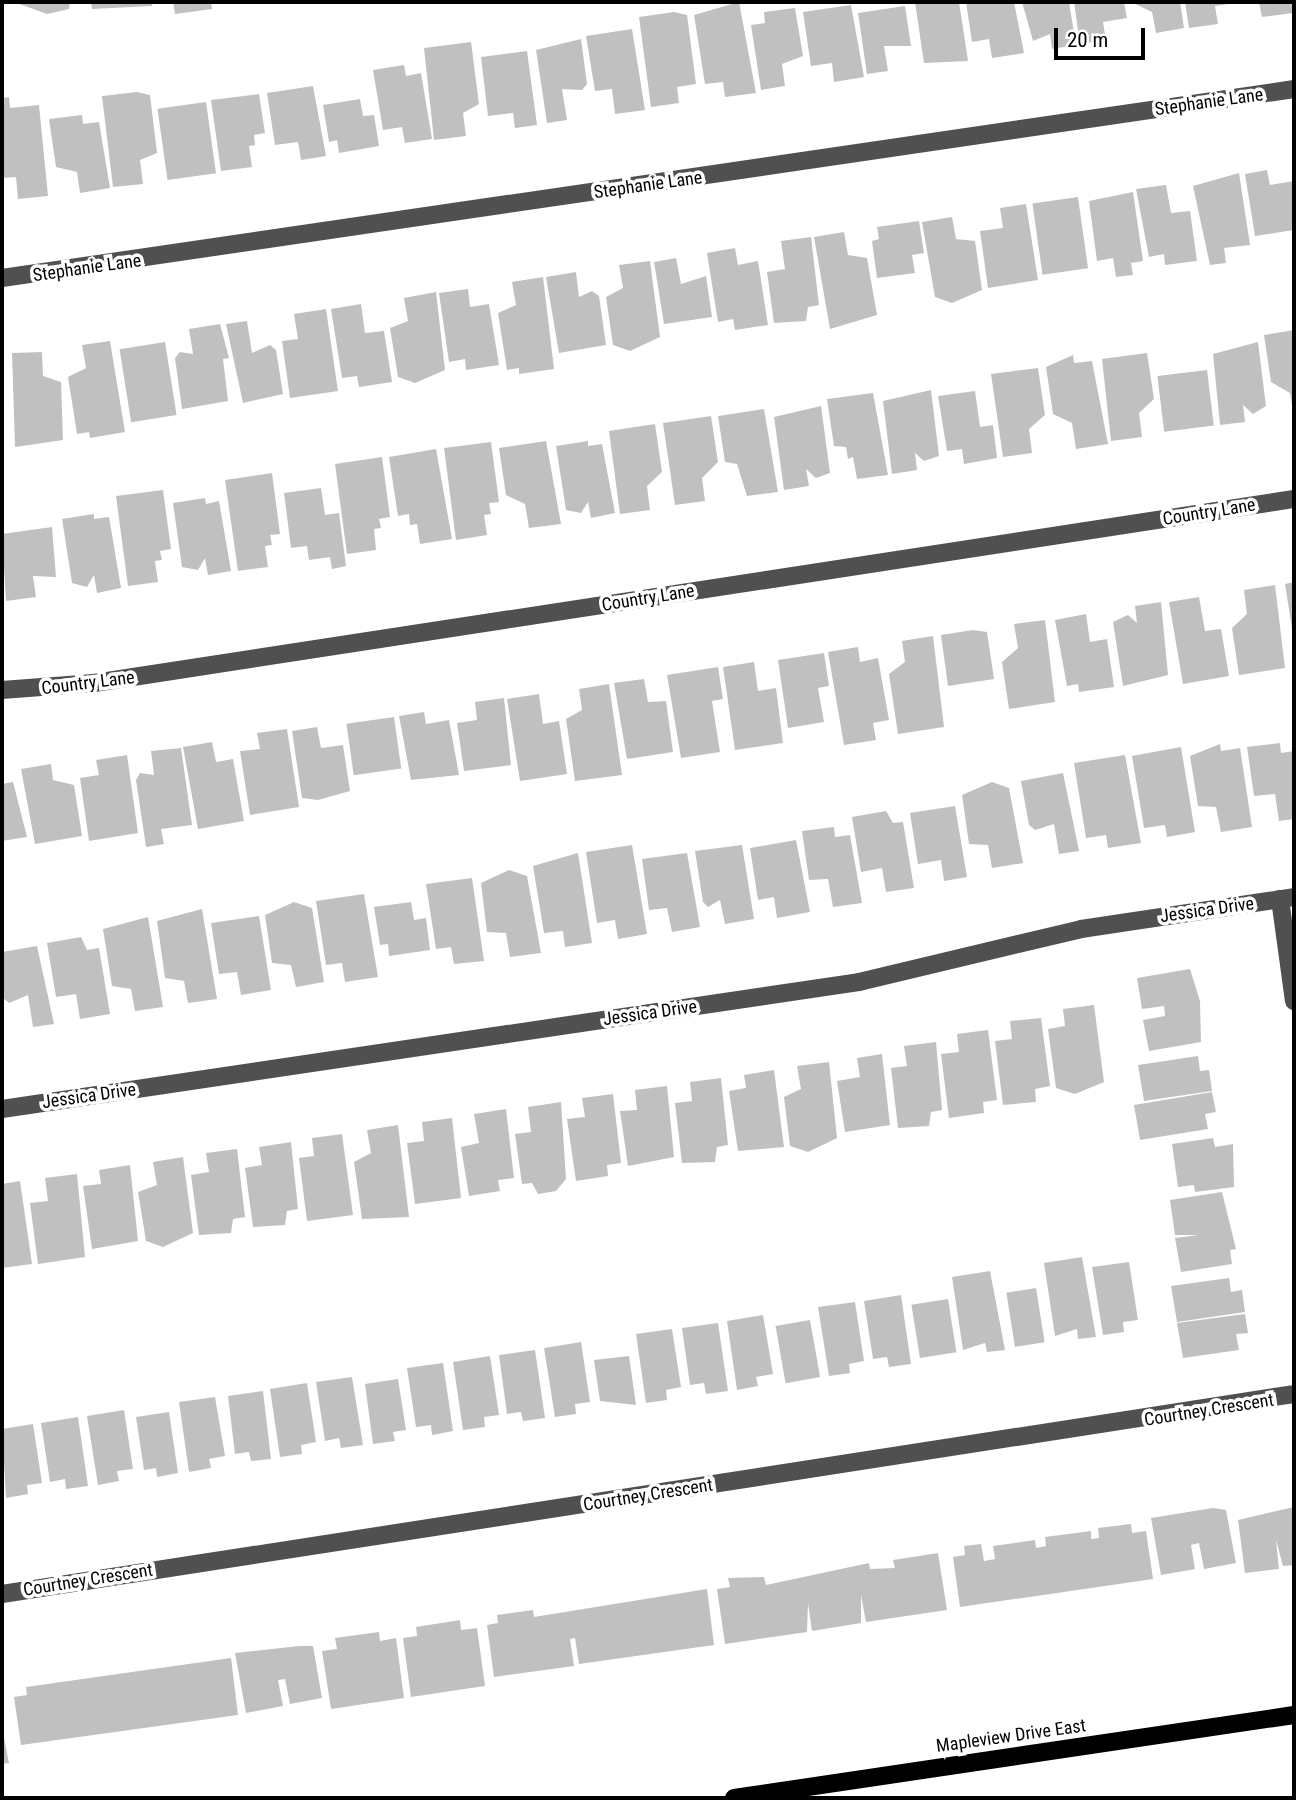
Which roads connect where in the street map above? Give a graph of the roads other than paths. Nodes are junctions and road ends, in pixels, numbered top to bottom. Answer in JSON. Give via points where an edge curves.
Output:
{"nodes":[{"id":1,"x":1294,"y":89,"type":"edge"},
{"id":2,"x":2,"y":278,"type":"edge"},
{"id":3,"x":1294,"y":499,"type":"edge"},
{"id":4,"x":2,"y":690,"type":"edge"},
{"id":5,"x":1287,"y":898,"type":"edge"},
{"id":6,"x":1294,"y":1001,"type":"edge"},
{"id":7,"x":2,"y":1109,"type":"edge"},
{"id":8,"x":1294,"y":1394,"type":"edge"},
{"id":9,"x":2,"y":1594,"type":"edge"},
{"id":10,"x":1294,"y":1715,"type":"edge"},
{"id":11,"x":734,"y":1798,"type":"edge"}],
"edges":[{"from":1,"to":2,"type":"street","name":"Stephanie Lane"},
{"from":3,"to":4,"type":"street","name":"Country Lane","via":[[76,686]]},
{"from":5,"to":6,"type":"street"},
{"from":5,"to":7,"type":"street","name":"Jessica Drive","via":[[1081,929],[859,982]]},
{"from":8,"to":9,"type":"street","name":"Courtney Crescent"},
{"from":10,"to":11,"type":"main road","name":"Mapleview Drive East"}]}
